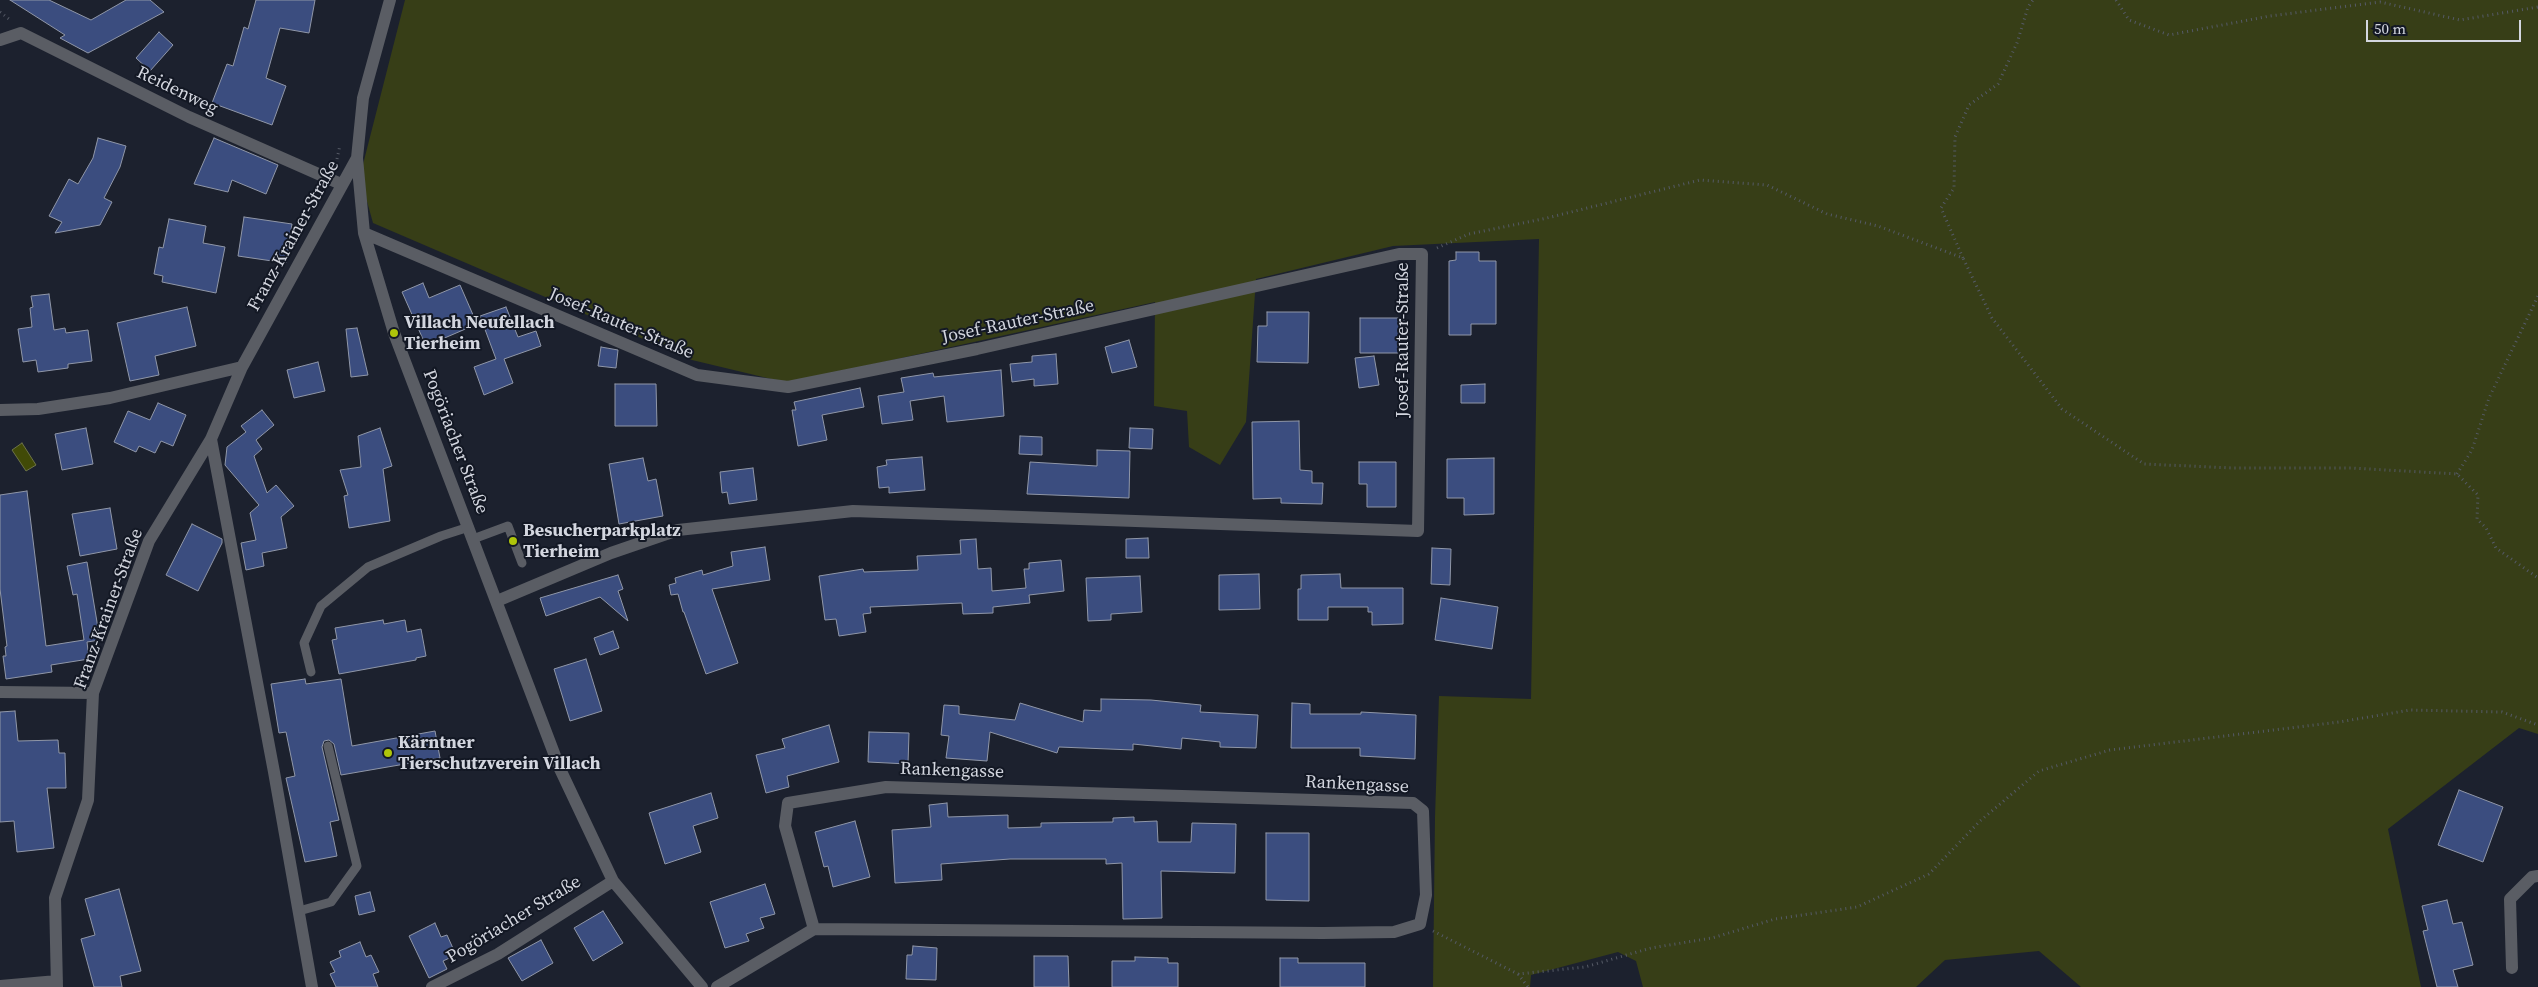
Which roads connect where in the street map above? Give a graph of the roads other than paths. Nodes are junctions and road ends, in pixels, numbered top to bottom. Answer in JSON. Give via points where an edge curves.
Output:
{"nodes":[{"id":1,"x":390,"y":0,"type":"edge"},
{"id":2,"x":0,"y":40,"type":"edge"},
{"id":3,"x":357,"y":158,"type":"junction"},
{"id":4,"x":341,"y":184,"type":"junction"},
{"id":5,"x":364,"y":233,"type":"junction"},
{"id":6,"x":242,"y":367,"type":"junction"},
{"id":7,"x":0,"y":410,"type":"edge"},
{"id":8,"x":211,"y":439,"type":"junction"},
{"id":9,"x":471,"y":533,"type":"junction"},
{"id":10,"x":522,"y":563,"type":"dead end"},
{"id":11,"x":497,"y":601,"type":"junction"},
{"id":12,"x":312,"y":672,"type":"dead end"},
{"id":13,"x":0,"y":692,"type":"edge"},
{"id":14,"x":93,"y":693,"type":"junction"},
{"id":15,"x":328,"y":746,"type":"dead end"},
{"id":16,"x":2538,"y":876,"type":"edge"},
{"id":17,"x":613,"y":881,"type":"junction"},
{"id":18,"x":299,"y":912,"type":"junction"},
{"id":19,"x":814,"y":928,"type":"junction"},
{"id":20,"x":2512,"y":968,"type":"dead end"},
{"id":21,"x":57,"y":984,"type":"edge"},
{"id":22,"x":0,"y":986,"type":"edge"},
{"id":23,"x":312,"y":987,"type":"edge"},
{"id":24,"x":432,"y":987,"type":"edge"},
{"id":25,"x":702,"y":987,"type":"edge"},
{"id":26,"x":717,"y":987,"type":"edge"}],
"edges":[{"from":1,"to":3,"type":"street","name":"Pogöriacher Straße","via":[[363,98]]},
{"from":2,"to":4,"type":"street","name":"Reidenweg","via":[[21,33],[189,117]]},
{"from":3,"to":4,"type":"street","name":"Franz-Krainer-Straße"},
{"from":3,"to":5,"type":"street","name":"Pogöriacher Straße"},
{"from":4,"to":6,"type":"street","name":"Franz-Krainer-Straße"},
{"from":5,"to":9,"type":"street","name":"Pogöriacher Straße","via":[[394,334]]},
{"from":5,"to":11,"type":"street","name":"Josef-Rauter-Straße","via":[[697,375],[788,387],[977,349],[1399,254],[1422,254],[1418,531],[853,511],[678,530],[611,553]]},
{"from":6,"to":7,"type":"street","via":[[110,398],[38,409]]},
{"from":6,"to":8,"type":"street","name":"Franz-Krainer-Straße"},
{"from":8,"to":14,"type":"street","name":"Franz-Krainer-Straße","via":[[149,541]]},
{"from":8,"to":18,"type":"street"},
{"from":9,"to":10,"type":"lane","via":[[508,526]]},
{"from":9,"to":11,"type":"street","name":"Pogöriacher Straße"},
{"from":9,"to":12,"type":"lane","via":[[441,536],[368,567],[321,606],[304,643]]},
{"from":11,"to":17,"type":"street","name":"Pogöriacher Straße","via":[[560,769]]},
{"from":13,"to":14,"type":"street"},
{"from":14,"to":21,"type":"street","name":"Franz-Krainer-Straße","via":[[88,800],[55,898]]},
{"from":15,"to":18,"type":"lane","via":[[357,866],[331,902]]},
{"from":16,"to":20,"type":"street","via":[[2532,877],[2510,899]]},
{"from":17,"to":24,"type":"street","name":"Pogöriacher Straße","via":[[498,954]]},
{"from":17,"to":25,"type":"street","name":"Pogöriacher Straße"},
{"from":18,"to":23,"type":"street"},
{"from":19,"to":19,"type":"street","name":"Rankengasse","via":[[1394,932],[1420,924],[1426,895],[1423,811],[1413,803],[886,787],[788,803],[785,826]]},
{"from":19,"to":26,"type":"street"},
{"from":21,"to":22,"type":"street","name":"Franz-Krainer-Straße"}]}
